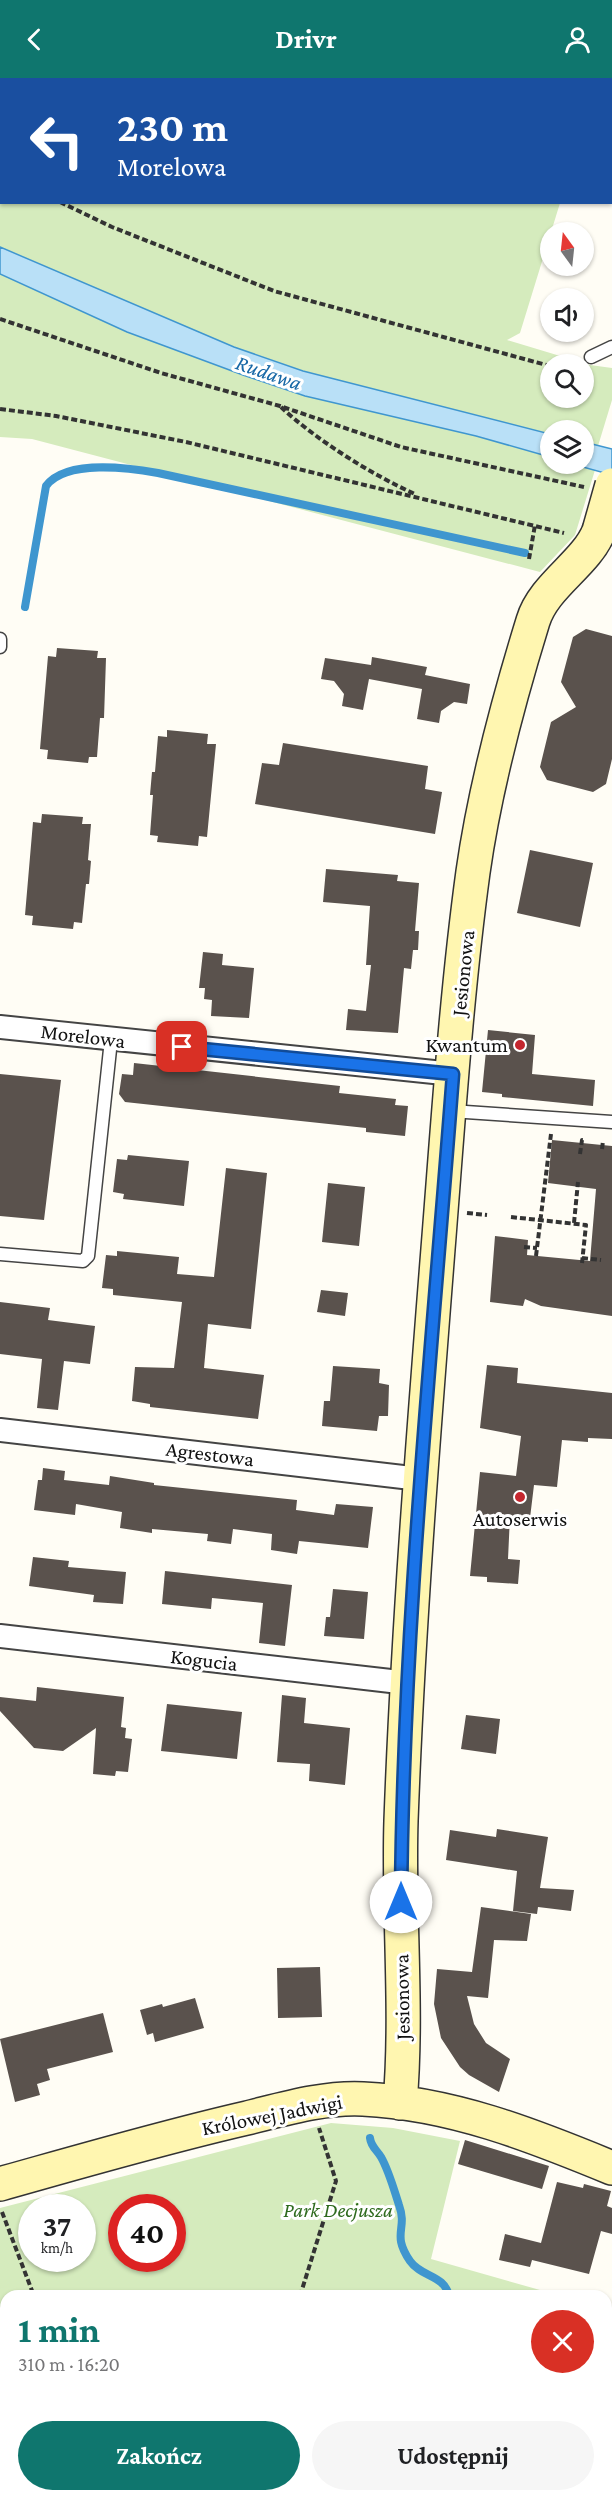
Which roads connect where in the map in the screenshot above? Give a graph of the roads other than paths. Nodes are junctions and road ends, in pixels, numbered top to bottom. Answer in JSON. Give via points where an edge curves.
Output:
{"nodes":[{"id":1,"x":612,"y":347,"type":"edge"},
{"id":2,"x":594,"y":356,"type":"edge"},
{"id":3,"x":601,"y":487,"type":"edge"},
{"id":4,"x":0,"y":639,"type":"edge"},
{"id":5,"x":0,"y":647,"type":"edge"},
{"id":6,"x":0,"y":1027,"type":"edge"},
{"id":7,"x":111,"y":1040,"type":"junction"},
{"id":8,"x":453,"y":1074,"type":"junction"},
{"id":9,"x":450,"y":1111,"type":"junction"},
{"id":10,"x":612,"y":1122,"type":"edge"},
{"id":11,"x":0,"y":1254,"type":"edge"},
{"id":12,"x":0,"y":1430,"type":"edge"},
{"id":13,"x":420,"y":1479,"type":"junction"},
{"id":14,"x":0,"y":1636,"type":"edge"},
{"id":15,"x":408,"y":1683,"type":"junction"},
{"id":16,"x":400,"y":2103,"type":"junction"},
{"id":17,"x":612,"y":2168,"type":"edge"},
{"id":18,"x":0,"y":2184,"type":"edge"}],
"edges":[{"from":1,"to":2,"type":"lane"},
{"from":3,"to":8,"type":"street","name":"Jesionowa","bridge":true,"via":[[597,536],[535,615],[495,760],[474,870]]},
{"from":4,"to":5,"type":"lane"},
{"from":6,"to":7,"type":"street","name":"Morelowa"},
{"from":7,"to":8,"type":"street","name":"Morelowa"},
{"from":7,"to":11,"type":"lane","via":[[88,1256],[83,1262]]},
{"from":8,"to":9,"type":"street","name":"Jesionowa"},
{"from":9,"to":10,"type":"lane"},
{"from":9,"to":13,"type":"street","name":"Jesionowa"},
{"from":12,"to":13,"type":"street","name":"Agrestowa"},
{"from":13,"to":15,"type":"street","name":"Jesionowa"},
{"from":14,"to":15,"type":"street","name":"Kogucia"},
{"from":15,"to":16,"type":"street","name":"Jesionowa","via":[[401,1824],[404,2061]]},
{"from":16,"to":17,"type":"street","name":"Królowej Jadwigi","via":[[433,2107],[515,2129]]},
{"from":16,"to":18,"type":"street","name":"Królowej Jadwigi","via":[[362,2098],[301,2105],[183,2132]]}]}
